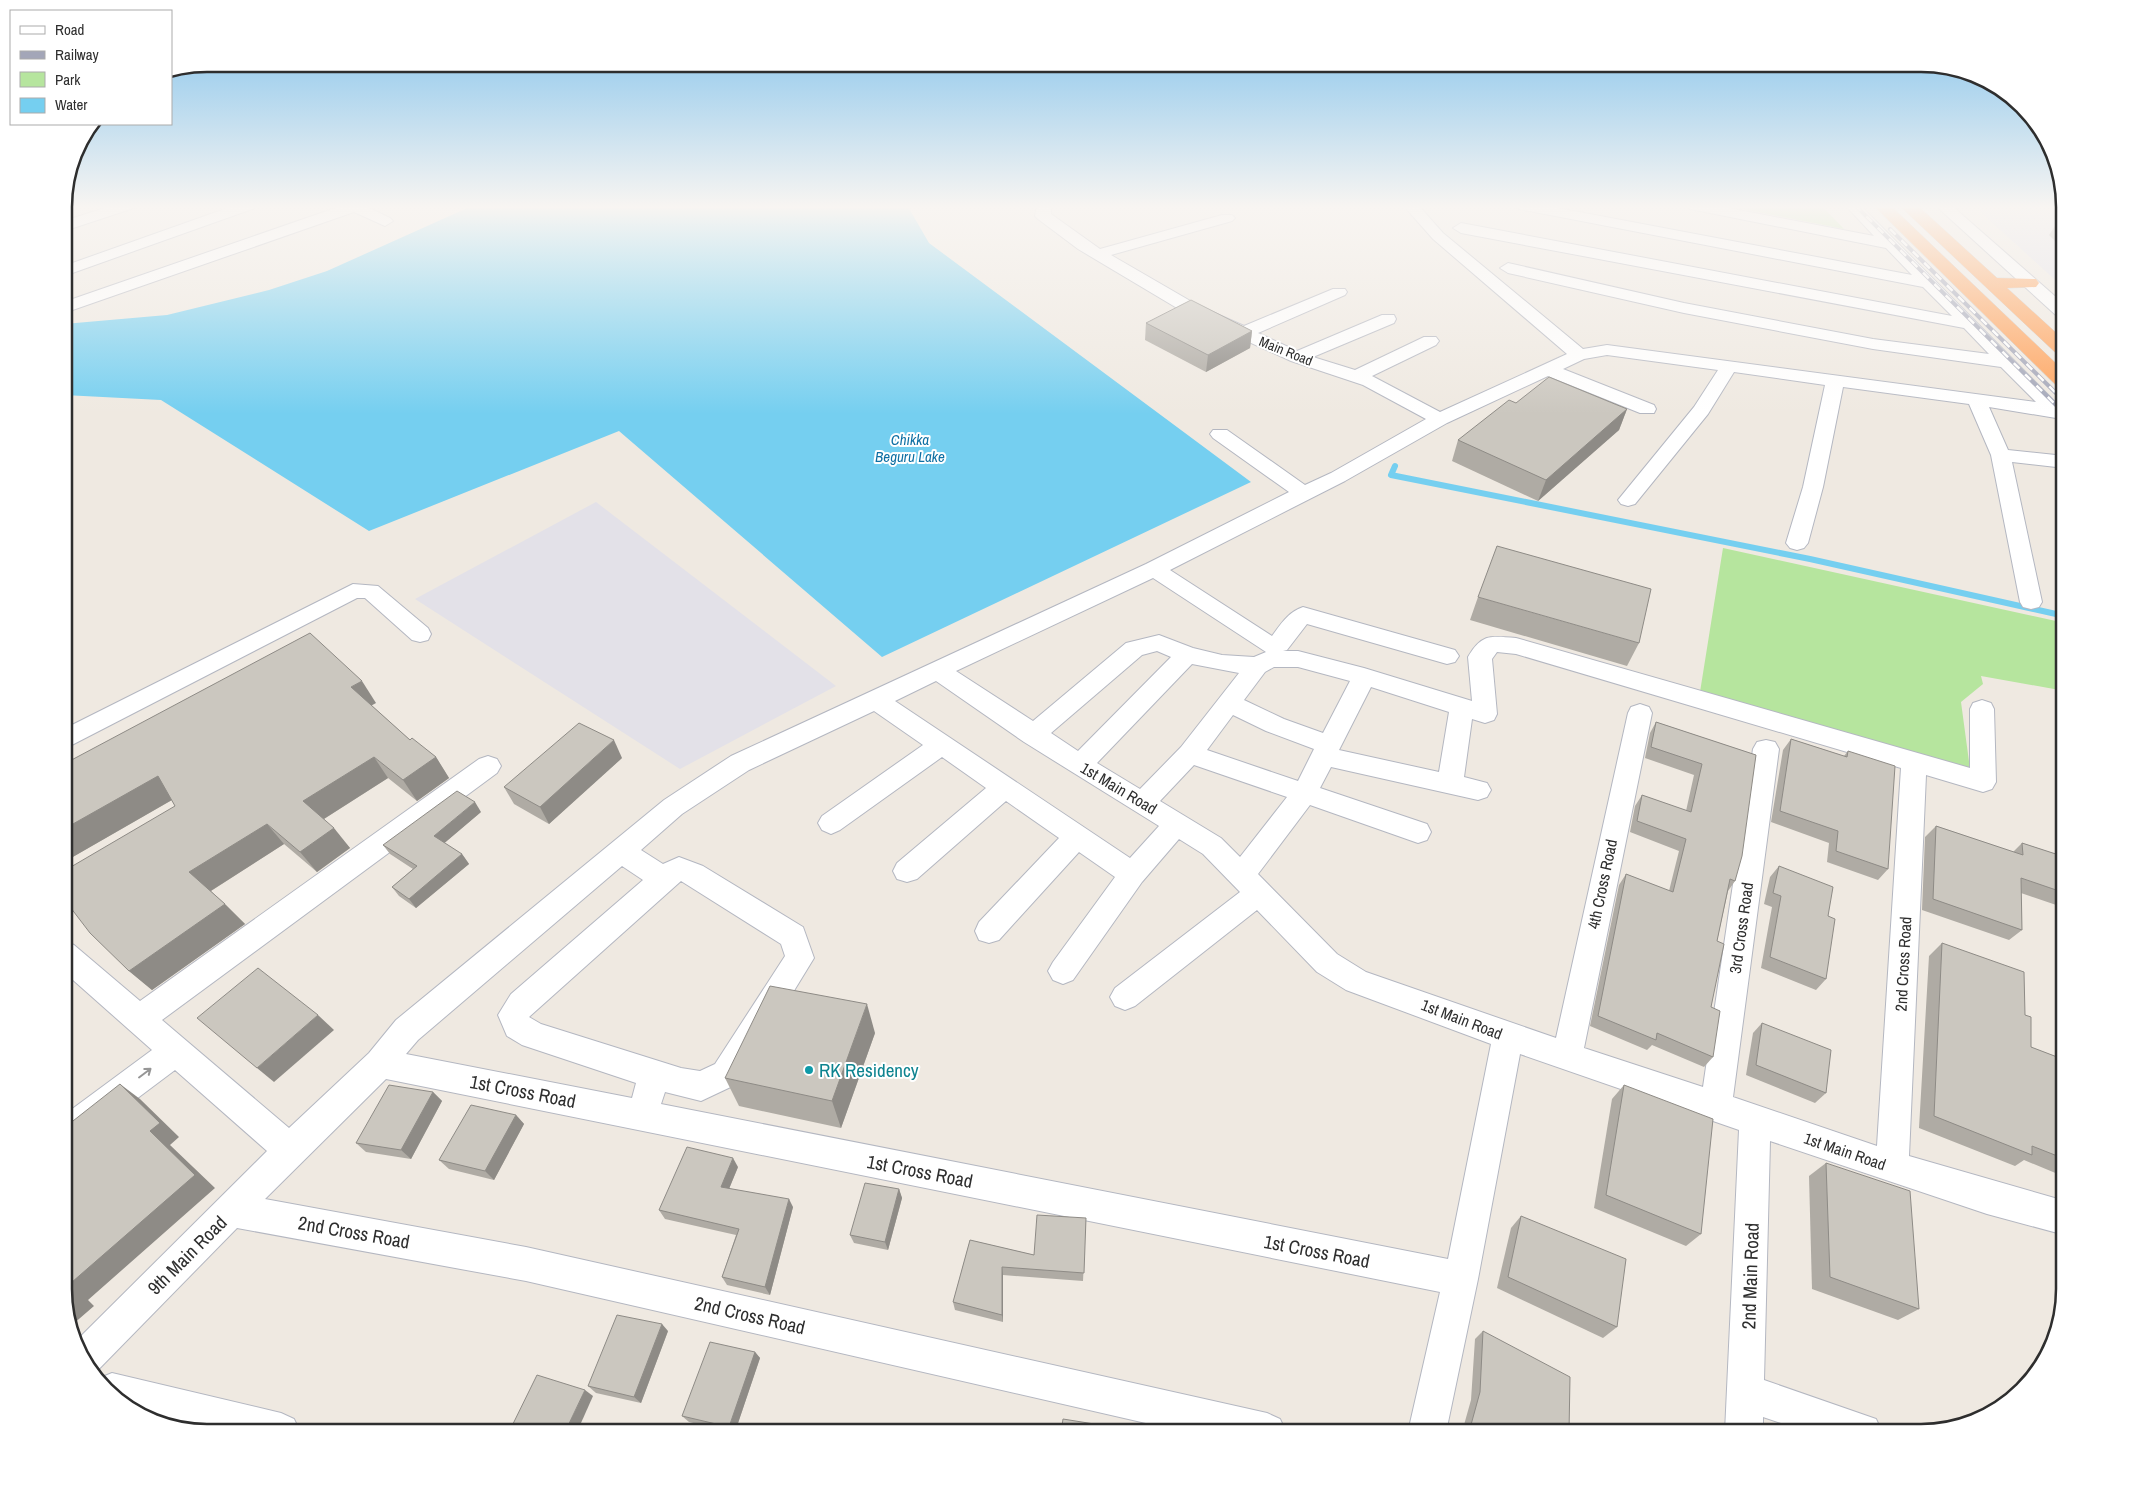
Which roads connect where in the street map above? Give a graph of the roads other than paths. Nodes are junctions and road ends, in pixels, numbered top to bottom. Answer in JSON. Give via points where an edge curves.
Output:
{"nodes":[{"id":1,"x":158,"y":275,"type":"edge"},
{"id":2,"x":1135,"y":275,"type":"edge"},
{"id":3,"x":1484,"y":275,"type":"edge"},
{"id":4,"x":1539,"y":275,"type":"edge"},
{"id":5,"x":1586,"y":275,"type":"edge"},
{"id":6,"x":1688,"y":275,"type":"edge"},
{"id":7,"x":1704,"y":275,"type":"edge"},
{"id":8,"x":1762,"y":275,"type":"edge"},
{"id":9,"x":1887,"y":275,"type":"edge"},
{"id":10,"x":1921,"y":275,"type":"edge"},
{"id":11,"x":1954,"y":275,"type":"edge"},
{"id":12,"x":1964,"y":275,"type":"edge"},
{"id":13,"x":1983,"y":275,"type":"edge"},
{"id":14,"x":1993,"y":275,"type":"edge"},
{"id":15,"x":2021,"y":275,"type":"edge"},
{"id":16,"x":2001,"y":282,"type":"junction"},
{"id":17,"x":1930,"y":283,"type":"junction"},
{"id":18,"x":2030,"y":283,"type":"junction"},
{"id":19,"x":1581,"y":284,"type":"junction"},
{"id":20,"x":1762,"y":285,"type":"junction"},
{"id":21,"x":1339,"y":292,"type":"dead end"},
{"id":22,"x":73,"y":305,"type":"edge"},
{"id":23,"x":2056,"y":306,"type":"edge"},
{"id":24,"x":1684,"y":308,"type":"junction"},
{"id":25,"x":1388,"y":319,"type":"dead end"},
{"id":26,"x":1968,"y":324,"type":"junction"},
{"id":27,"x":1243,"y":332,"type":"junction"},
{"id":28,"x":2056,"y":333,"type":"edge"},
{"id":29,"x":1430,"y":341,"type":"dead end"},
{"id":30,"x":2056,"y":343,"type":"edge"},
{"id":31,"x":1579,"y":355,"type":"junction"},
{"id":32,"x":1297,"y":357,"type":"junction"},
{"id":33,"x":2006,"y":362,"type":"junction"},
{"id":34,"x":2056,"y":362,"type":"edge"},
{"id":35,"x":1729,"y":367,"type":"junction"},
{"id":36,"x":1547,"y":369,"type":"junction"},
{"id":37,"x":2056,"y":374,"type":"edge"},
{"id":38,"x":1356,"y":377,"type":"junction"},
{"id":39,"x":1835,"y":381,"type":"junction"},
{"id":40,"x":1976,"y":400,"type":"junction"},
{"id":41,"x":1647,"y":409,"type":"dead end"},
{"id":42,"x":2056,"y":412,"type":"edge"},
{"id":43,"x":2056,"y":415,"type":"edge"},
{"id":44,"x":1440,"y":419,"type":"junction"},
{"id":45,"x":1220,"y":434,"type":"dead end"},
{"id":46,"x":2001,"y":455,"type":"junction"},
{"id":47,"x":2056,"y":461,"type":"edge"},
{"id":48,"x":1302,"y":493,"type":"junction"},
{"id":49,"x":1628,"y":500,"type":"dead end"},
{"id":50,"x":1798,"y":543,"type":"dead end"},
{"id":51,"x":1154,"y":569,"type":"junction"},
{"id":52,"x":2031,"y":602,"type":"dead end"},
{"id":53,"x":420,"y":634,"type":"dead end"},
{"id":54,"x":1187,"y":655,"type":"junction"},
{"id":55,"x":1447,"y":656,"type":"dead end"},
{"id":56,"x":1258,"y":666,"type":"junction"},
{"id":57,"x":938,"y":671,"type":"junction"},
{"id":58,"x":1364,"y":676,"type":"junction"},
{"id":59,"x":876,"y":700,"type":"junction"},
{"id":60,"x":1229,"y":703,"type":"junction"},
{"id":61,"x":1462,"y":707,"type":"junction"},
{"id":62,"x":1982,"y":709,"type":"dead end"},
{"id":63,"x":1640,"y":713,"type":"dead end"},
{"id":64,"x":73,"y":735,"type":"edge"},
{"id":65,"x":1033,"y":735,"type":"junction"},
{"id":66,"x":942,"y":744,"type":"junction"},
{"id":67,"x":1766,"y":749,"type":"dead end"},
{"id":68,"x":1326,"y":751,"type":"junction"},
{"id":69,"x":1190,"y":754,"type":"junction"},
{"id":70,"x":1914,"y":762,"type":"junction"},
{"id":71,"x":1080,"y":765,"type":"junction"},
{"id":72,"x":488,"y":766,"type":"dead end"},
{"id":73,"x":1450,"y":784,"type":"junction"},
{"id":74,"x":1005,"y":787,"type":"junction"},
{"id":75,"x":1478,"y":790,"type":"dead end"},
{"id":76,"x":1305,"y":793,"type":"junction"},
{"id":77,"x":1143,"y":802,"type":"junction"},
{"id":78,"x":831,"y":823,"type":"dead end"},
{"id":79,"x":1177,"y":824,"type":"junction"},
{"id":80,"x":1418,"y":832,"type":"dead end"},
{"id":81,"x":1077,"y":836,"type":"junction"},
{"id":82,"x":620,"y":851,"type":"junction"},
{"id":83,"x":907,"y":871,"type":"dead end"},
{"id":84,"x":1132,"y":874,"type":"junction"},
{"id":85,"x":662,"y":879,"type":"junction"},
{"id":86,"x":1250,"y":884,"type":"junction"},
{"id":87,"x":989,"y":931,"type":"dead end"},
{"id":88,"x":73,"y":962,"type":"edge"},
{"id":89,"x":1063,"y":972,"type":"dead end"},
{"id":90,"x":1125,"y":997,"type":"dead end"},
{"id":91,"x":139,"y":1019,"type":"junction"},
{"id":92,"x":1508,"y":1036,"type":"junction"},
{"id":93,"x":175,"y":1051,"type":"junction"},
{"id":94,"x":1566,"y":1056,"type":"junction"},
{"id":95,"x":380,"y":1063,"type":"junction"},
{"id":96,"x":655,"y":1074,"type":"junction"},
{"id":97,"x":1716,"y":1107,"type":"junction"},
{"id":98,"x":642,"y":1115,"type":"junction"},
{"id":99,"x":1755,"y":1120,"type":"junction"},
{"id":100,"x":73,"y":1127,"type":"edge"},
{"id":101,"x":290,"y":1150,"type":"junction"},
{"id":102,"x":1892,"y":1167,"type":"junction"},
{"id":103,"x":232,"y":1210,"type":"junction"},
{"id":104,"x":2056,"y":1216,"type":"edge"},
{"id":105,"x":1460,"y":1279,"type":"junction"},
{"id":106,"x":89,"y":1354,"type":"edge"},
{"id":107,"x":1746,"y":1392,"type":"junction"},
{"id":108,"x":126,"y":1395,"type":"edge"},
{"id":109,"x":248,"y":1424,"type":"edge"},
{"id":110,"x":1232,"y":1424,"type":"edge"},
{"id":111,"x":1429,"y":1424,"type":"edge"},
{"id":112,"x":1744,"y":1424,"type":"edge"},
{"id":113,"x":1840,"y":1424,"type":"edge"}],
"edges":[{"from":1,"to":22,"type":"street"},
{"from":2,"to":27,"type":"street","name":"Main Road","via":[[1193,310]]},
{"from":3,"to":31,"type":"street"},
{"from":4,"to":19,"type":"street"},
{"from":5,"to":19,"type":"street"},
{"from":6,"to":24,"type":"street"},
{"from":7,"to":20,"type":"street"},
{"from":8,"to":20,"type":"street"},
{"from":9,"to":17,"type":"street"},
{"from":10,"to":17,"type":"street"},
{"from":11,"to":37,"type":"highway"},
{"from":12,"to":34,"type":"highway"},
{"from":13,"to":30,"type":"highway"},
{"from":14,"to":16,"type":"highway"},
{"from":15,"to":18,"type":"street"},
{"from":16,"to":18,"type":"highway"},
{"from":16,"to":28,"type":"highway"},
{"from":17,"to":26,"type":"street"},
{"from":18,"to":23,"type":"street"},
{"from":19,"to":24,"type":"street"},
{"from":20,"to":26,"type":"street"},
{"from":21,"to":27,"type":"street"},
{"from":24,"to":33,"type":"street","via":[[1873,344]]},
{"from":25,"to":32,"type":"street"},
{"from":26,"to":33,"type":"street"},
{"from":27,"to":32,"type":"street","name":"Main Road"},
{"from":29,"to":38,"type":"street"},
{"from":31,"to":35,"type":"street","name":"9th Main Road","via":[[1607,350]]},
{"from":31,"to":36,"type":"street","name":"9th Main Road"},
{"from":32,"to":38,"type":"street","name":"Main Road"},
{"from":33,"to":42,"type":"street"},
{"from":35,"to":39,"type":"street","name":"9th Main Road"},
{"from":35,"to":49,"type":"street","via":[[1701,410]]},
{"from":36,"to":41,"type":"street"},
{"from":36,"to":44,"type":"street","name":"9th Main Road"},
{"from":38,"to":44,"type":"street","name":"Main Road"},
{"from":39,"to":40,"type":"street","name":"9th Main Road"},
{"from":39,"to":50,"type":"street"},
{"from":40,"to":43,"type":"street","name":"9th Main Road"},
{"from":40,"to":46,"type":"street"},
{"from":44,"to":48,"type":"street","name":"9th Main Road","via":[[1338,477]]},
{"from":45,"to":48,"type":"street"},
{"from":46,"to":47,"type":"street"},
{"from":46,"to":52,"type":"street"},
{"from":48,"to":51,"type":"street","name":"9th Main Road"},
{"from":51,"to":55,"type":"street","via":[[1269,645],[1279,644],[1303,615]]},
{"from":51,"to":57,"type":"street","name":"9th Main Road"},
{"from":53,"to":64,"type":"street","via":[[370,591],[353,591]]},
{"from":54,"to":56,"type":"street","via":[[1222,663]]},
{"from":54,"to":65,"type":"street","via":[[1159,644],[1134,649]]},
{"from":54,"to":71,"type":"street"},
{"from":56,"to":58,"type":"street","via":[[1270,659],[1298,659]]},
{"from":56,"to":60,"type":"street"},
{"from":57,"to":59,"type":"street","name":"9th Main Road"},
{"from":57,"to":65,"type":"street","name":"1st Main Road"},
{"from":58,"to":61,"type":"street"},
{"from":58,"to":68,"type":"street"},
{"from":59,"to":66,"type":"street"},
{"from":59,"to":82,"type":"street","name":"9th Main Road","via":[[740,763],[673,807]]},
{"from":60,"to":68,"type":"street"},
{"from":60,"to":69,"type":"street"},
{"from":61,"to":70,"type":"street","via":[[1485,714],[1480,657],[1491,644],[1516,646]]},
{"from":61,"to":73,"type":"street"},
{"from":62,"to":70,"type":"street","via":[[1982,782]]},
{"from":63,"to":94,"type":"street","name":"4th Cross Road"},
{"from":65,"to":71,"type":"street","name":"1st Main Road"},
{"from":66,"to":74,"type":"street"},
{"from":66,"to":78,"type":"street"},
{"from":67,"to":97,"type":"street","name":"3rd Cross Road"},
{"from":68,"to":73,"type":"street"},
{"from":68,"to":76,"type":"street"},
{"from":69,"to":76,"type":"street"},
{"from":69,"to":77,"type":"street"},
{"from":70,"to":102,"type":"street","name":"2nd Cross Road"},
{"from":71,"to":77,"type":"street","name":"1st Main Road"},
{"from":72,"to":91,"type":"street"},
{"from":73,"to":75,"type":"street"},
{"from":74,"to":81,"type":"street"},
{"from":74,"to":83,"type":"street"},
{"from":76,"to":80,"type":"street"},
{"from":76,"to":86,"type":"street"},
{"from":77,"to":79,"type":"street","name":"1st Main Road"},
{"from":79,"to":84,"type":"street"},
{"from":79,"to":86,"type":"street","name":"1st Main Road","via":[[1212,846]]},
{"from":81,"to":84,"type":"street"},
{"from":81,"to":87,"type":"street"},
{"from":82,"to":85,"type":"street"},
{"from":82,"to":95,"type":"street","name":"9th Main Road","via":[[407,1030]]},
{"from":84,"to":89,"type":"street"},
{"from":85,"to":96,"type":"street","via":[[522,1002],[513,1015],[518,1026],[533,1035]]},
{"from":85,"to":96,"type":"street","via":[[679,868],[693,874],[792,936],[800,958],[726,1074],[700,1086]]},
{"from":86,"to":90,"type":"street"},
{"from":86,"to":92,"type":"street","name":"1st Main Road","via":[[1327,963],[1341,973]]},
{"from":88,"to":91,"type":"street"},
{"from":91,"to":93,"type":"street"},
{"from":92,"to":94,"type":"street","name":"1st Main Road"},
{"from":92,"to":105,"type":"street"},
{"from":100,"to":93,"type":"street","one_way":true},
{"from":93,"to":101,"type":"street"},
{"from":94,"to":97,"type":"street","name":"1st Main Road"},
{"from":95,"to":98,"type":"street","name":"1st Cross Road"},
{"from":95,"to":101,"type":"street","name":"9th Main Road"},
{"from":96,"to":98,"type":"street"},
{"from":97,"to":99,"type":"street","name":"1st Main Road"},
{"from":98,"to":105,"type":"street","name":"1st Cross Road"},
{"from":99,"to":102,"type":"street","name":"1st Main Road"},
{"from":99,"to":107,"type":"street","name":"2nd Main Road"},
{"from":101,"to":103,"type":"street","name":"9th Main Road"},
{"from":102,"to":104,"type":"street","name":"1st Main Road"},
{"from":103,"to":106,"type":"street","name":"9th Main Road"},
{"from":103,"to":110,"type":"street","name":"2nd Cross Road","via":[[526,1264]]},
{"from":105,"to":111,"type":"street"},
{"from":107,"to":112,"type":"street","name":"2nd Main Road"},
{"from":107,"to":113,"type":"street"},
{"from":108,"to":109,"type":"street"}]}
